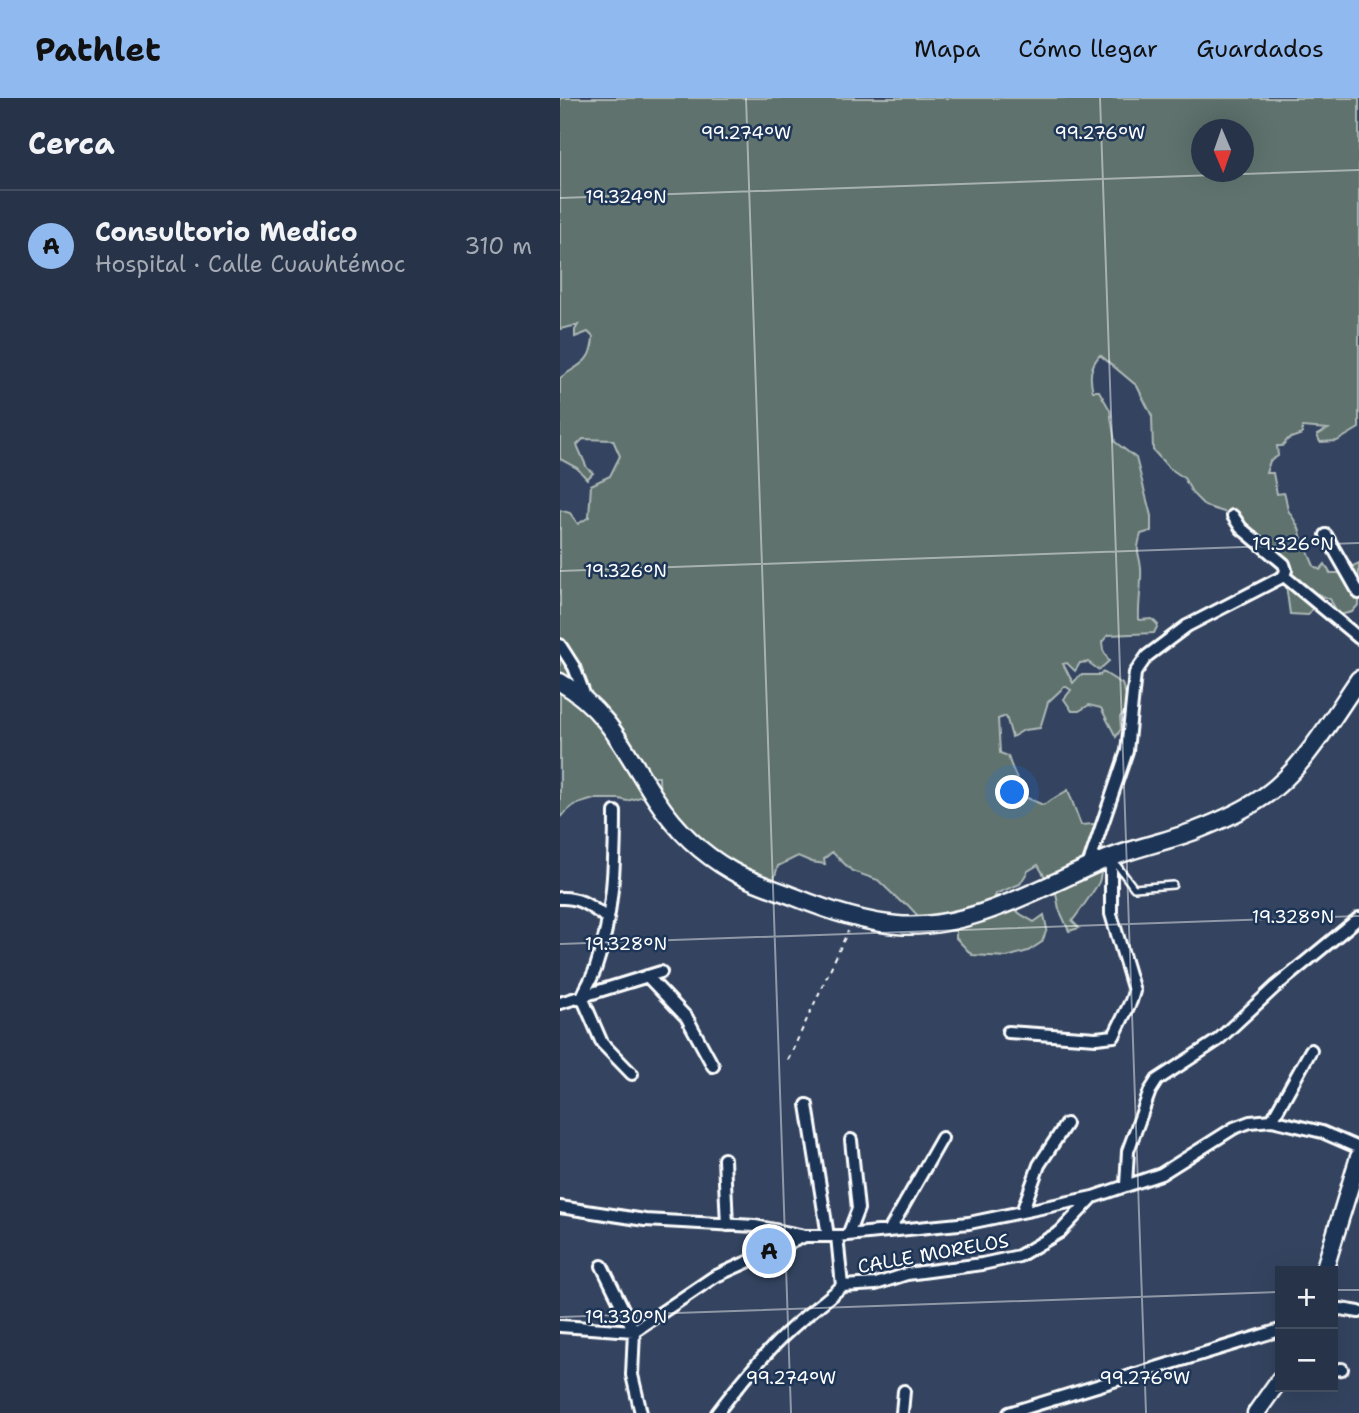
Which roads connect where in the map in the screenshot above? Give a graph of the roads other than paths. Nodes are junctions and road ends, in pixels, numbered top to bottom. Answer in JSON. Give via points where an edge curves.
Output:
{"nodes":[{"id":1,"x":1233,"y":516,"type":"dead end"},
{"id":2,"x":1326,"y":535,"type":"dead end"},
{"id":3,"x":1285,"y":573,"type":"junction"},
{"id":4,"x":1359,"y":593,"type":"edge"},
{"id":5,"x":1359,"y":638,"type":"edge"},
{"id":6,"x":560,"y":645,"type":"edge"},
{"id":7,"x":1359,"y":679,"type":"edge"},
{"id":8,"x":560,"y":682,"type":"edge"},
{"id":9,"x":587,"y":701,"type":"junction"},
{"id":10,"x":615,"y":812,"type":"dead end"},
{"id":11,"x":1110,"y":858,"type":"junction"},
{"id":12,"x":1087,"y":869,"type":"junction"},
{"id":13,"x":1173,"y":885,"type":"dead end"},
{"id":14,"x":560,"y":898,"type":"edge"},
{"id":15,"x":607,"y":918,"type":"junction"},
{"id":16,"x":1359,"y":918,"type":"edge"},
{"id":17,"x":661,"y":972,"type":"dead end"},
{"id":18,"x":647,"y":976,"type":"junction"},
{"id":19,"x":582,"y":996,"type":"junction"},
{"id":20,"x":560,"y":1003,"type":"edge"},
{"id":21,"x":1008,"y":1032,"type":"dead end"},
{"id":22,"x":1311,"y":1050,"type":"dead end"},
{"id":23,"x":713,"y":1066,"type":"dead end"},
{"id":24,"x":632,"y":1074,"type":"dead end"},
{"id":25,"x":807,"y":1105,"type":"dead end"},
{"id":26,"x":1272,"y":1120,"type":"junction"},
{"id":27,"x":1066,"y":1124,"type":"dead end"},
{"id":28,"x":943,"y":1138,"type":"dead end"},
{"id":29,"x":851,"y":1140,"type":"dead end"},
{"id":30,"x":1359,"y":1149,"type":"edge"},
{"id":31,"x":1359,"y":1157,"type":"edge"},
{"id":32,"x":724,"y":1159,"type":"dead end"},
{"id":33,"x":1126,"y":1185,"type":"junction"},
{"id":34,"x":1093,"y":1197,"type":"junction"},
{"id":35,"x":560,"y":1206,"type":"edge"},
{"id":36,"x":1022,"y":1212,"type":"junction"},
{"id":37,"x":727,"y":1224,"type":"junction"},
{"id":38,"x":888,"y":1231,"type":"junction"},
{"id":39,"x":806,"y":1236,"type":"junction"},
{"id":40,"x":838,"y":1236,"type":"junction"},
{"id":41,"x":602,"y":1266,"type":"dead end"},
{"id":42,"x":1326,"y":1266,"type":"edge"},
{"id":43,"x":842,"y":1286,"type":"junction"},
{"id":44,"x":1338,"y":1310,"type":"edge"},
{"id":45,"x":1359,"y":1312,"type":"edge"},
{"id":46,"x":560,"y":1326,"type":"edge"},
{"id":47,"x":634,"y":1331,"type":"junction"},
{"id":48,"x":1275,"y":1333,"type":"edge"},
{"id":49,"x":1275,"y":1386,"type":"edge"},
{"id":50,"x":904,"y":1391,"type":"dead end"},
{"id":51,"x":641,"y":1413,"type":"edge"},
{"id":52,"x":717,"y":1413,"type":"edge"},
{"id":53,"x":902,"y":1413,"type":"edge"},
{"id":54,"x":1009,"y":1413,"type":"edge"},
{"id":55,"x":1256,"y":1413,"type":"edge"}],
"edges":[{"from":1,"to":3,"type":"street","via":[[1284,565]]},
{"from":2,"to":4,"type":"street"},
{"from":3,"to":5,"type":"street"},
{"from":3,"to":12,"type":"street","via":[[1187,626],[1147,656],[1135,673],[1127,751]]},
{"from":6,"to":9,"type":"street"},
{"from":7,"to":11,"type":"main road","via":[[1297,765],[1265,796],[1196,831]]},
{"from":8,"to":9,"type":"main road"},
{"from":9,"to":12,"type":"main road","via":[[615,731],[657,800],[689,840],[732,872],[816,906],[898,925],[923,925],[972,916]]},
{"from":10,"to":15,"type":"street","via":[[615,869]]},
{"from":11,"to":12,"type":"main road"},
{"from":11,"to":13,"type":"lane","via":[[1133,888]]},
{"from":11,"to":21,"type":"street","via":[[1111,914],[1134,991],[1114,1036]]},
{"from":14,"to":15,"type":"street","via":[[582,900]]},
{"from":15,"to":19,"type":"street","via":[[596,968]]},
{"from":16,"to":33,"type":"street","via":[[1218,1040],[1157,1080],[1128,1151]]},
{"from":17,"to":18,"type":"street"},
{"from":18,"to":19,"type":"street"},
{"from":18,"to":23,"type":"street","via":[[687,1018]]},
{"from":19,"to":20,"type":"street"},
{"from":19,"to":24,"type":"street","via":[[602,1043]]},
{"from":22,"to":26,"type":"street"},
{"from":25,"to":40,"type":"street","name":"CALLE MORELOS"},
{"from":26,"to":30,"type":"street","via":[[1321,1132]]},
{"from":26,"to":33,"type":"street","via":[[1234,1128],[1161,1174]]},
{"from":27,"to":36,"type":"street","via":[[1039,1165]]},
{"from":28,"to":38,"type":"street"},
{"from":29,"to":40,"type":"street","via":[[858,1209]]},
{"from":31,"to":42,"type":"main road"},
{"from":32,"to":37,"type":"street"},
{"from":33,"to":34,"type":"street"},
{"from":34,"to":36,"type":"street"},
{"from":34,"to":43,"type":"street","name":"CALLE MORELOS","via":[[1059,1232],[1018,1256],[907,1274],[876,1284]]},
{"from":35,"to":37,"type":"street","via":[[645,1220]]},
{"from":36,"to":38,"type":"street"},
{"from":37,"to":39,"type":"street"},
{"from":38,"to":40,"type":"street"},
{"from":39,"to":40,"type":"street"},
{"from":39,"to":47,"type":"street","via":[[714,1277]]},
{"from":40,"to":43,"type":"street","name":"CALLE MORELOS"},
{"from":41,"to":47,"type":"street"},
{"from":43,"to":52,"type":"street","name":"CALLE MORELOS","via":[[793,1326]]},
{"from":44,"to":45,"type":"street"},
{"from":46,"to":47,"type":"street"},
{"from":47,"to":51,"type":"street","via":[[632,1375]]},
{"from":48,"to":54,"type":"street"},
{"from":49,"to":55,"type":"main road"},
{"from":50,"to":53,"type":"street"}]}
